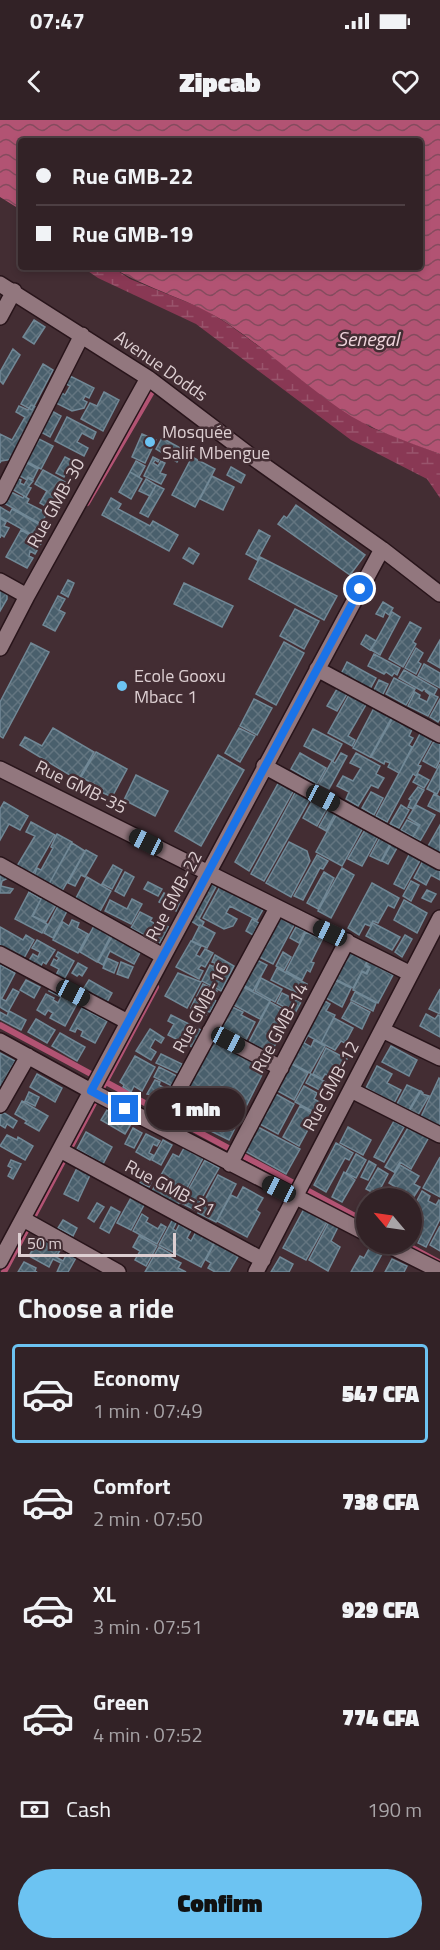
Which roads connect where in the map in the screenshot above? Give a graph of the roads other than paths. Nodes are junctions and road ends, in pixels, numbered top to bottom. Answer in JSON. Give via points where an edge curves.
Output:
{"nodes":[{"id":1,"x":7,"y":287,"type":"edge"},
{"id":2,"x":0,"y":317,"type":"edge"},
{"id":3,"x":82,"y":335,"type":"junction"},
{"id":4,"x":148,"y":378,"type":"junction"},
{"id":5,"x":0,"y":497,"type":"edge"},
{"id":6,"x":382,"y":549,"type":"junction"},
{"id":7,"x":0,"y":581,"type":"edge"},
{"id":8,"x":440,"y":594,"type":"edge"},
{"id":9,"x":27,"y":596,"type":"junction"},
{"id":10,"x":0,"y":648,"type":"edge"},
{"id":11,"x":317,"y":669,"type":"junction"},
{"id":12,"x":440,"y":735,"type":"edge"},
{"id":13,"x":264,"y":766,"type":"junction"},
{"id":14,"x":0,"y":770,"type":"edge"},
{"id":15,"x":440,"y":862,"type":"edge"},
{"id":16,"x":0,"y":865,"type":"edge"},
{"id":17,"x":208,"y":872,"type":"junction"},
{"id":18,"x":277,"y":908,"type":"junction"},
{"id":19,"x":440,"y":918,"type":"edge"},
{"id":20,"x":347,"y":941,"type":"junction"},
{"id":21,"x":0,"y":954,"type":"edge"},
{"id":22,"x":163,"y":956,"type":"junction"},
{"id":23,"x":411,"y":974,"type":"junction"},
{"id":24,"x":128,"y":1022,"type":"junction"},
{"id":25,"x":382,"y":1030,"type":"junction"},
{"id":26,"x":210,"y":1031,"type":"junction"},
{"id":27,"x":0,"y":1041,"type":"edge"},
{"id":28,"x":28,"y":1056,"type":"junction"},
{"id":29,"x":440,"y":1058,"type":"edge"},
{"id":30,"x":281,"y":1068,"type":"junction"},
{"id":31,"x":351,"y":1090,"type":"junction"},
{"id":32,"x":91,"y":1091,"type":"junction"},
{"id":33,"x":0,"y":1105,"type":"edge"},
{"id":34,"x":159,"y":1126,"type":"junction"},
{"id":35,"x":440,"y":1135,"type":"edge"},
{"id":36,"x":60,"y":1150,"type":"junction"},
{"id":37,"x":230,"y":1164,"type":"junction"},
{"id":38,"x":295,"y":1197,"type":"junction"},
{"id":39,"x":22,"y":1219,"type":"junction"},
{"id":40,"x":356,"y":1228,"type":"edge"},
{"id":41,"x":406,"y":1254,"type":"edge"},
{"id":42,"x":0,"y":1261,"type":"edge"},
{"id":43,"x":259,"y":1266,"type":"edge"},
{"id":44,"x":440,"y":1271,"type":"edge"},
{"id":45,"x":118,"y":1272,"type":"edge"}],
"edges":[{"from":1,"to":2,"type":"street"},
{"from":1,"to":3,"type":"street","name":"Avenue Dodds"},
{"from":3,"to":4,"type":"street","name":"Avenue Dodds"},
{"from":3,"to":5,"type":"street"},
{"from":4,"to":6,"type":"street","name":"Avenue Dodds"},
{"from":4,"to":9,"type":"street","name":"Rue GMB-30"},
{"from":6,"to":8,"type":"street","name":"Avenue Dodds"},
{"from":6,"to":11,"type":"street","name":"Rue GMB-22"},
{"from":7,"to":9,"type":"street"},
{"from":9,"to":10,"type":"street","name":"Rue GMB-30"},
{"from":11,"to":12,"type":"street"},
{"from":11,"to":13,"type":"street","name":"Rue GMB-22"},
{"from":13,"to":15,"type":"street"},
{"from":13,"to":17,"type":"street","name":"Rue GMB-22"},
{"from":14,"to":17,"type":"street","name":"Rue GMB-35"},
{"from":16,"to":22,"type":"street"},
{"from":17,"to":18,"type":"street","name":"Rue GMB-35"},
{"from":17,"to":22,"type":"street","name":"Rue GMB-22"},
{"from":18,"to":20,"type":"street","name":"Rue GMB-35"},
{"from":18,"to":26,"type":"street","name":"Rue GMB-16"},
{"from":19,"to":23,"type":"street","name":"Rue GMB-12"},
{"from":20,"to":23,"type":"street","name":"Rue GMB-35"},
{"from":20,"to":30,"type":"street","name":"Rue GMB-14"},
{"from":21,"to":24,"type":"street"},
{"from":22,"to":24,"type":"street","name":"Rue GMB-22"},
{"from":23,"to":25,"type":"street","name":"Rue GMB-12"},
{"from":24,"to":32,"type":"street","name":"Rue GMB-22"},
{"from":25,"to":29,"type":"street"},
{"from":25,"to":31,"type":"street","name":"Rue GMB-12"},
{"from":26,"to":30,"type":"street"},
{"from":26,"to":34,"type":"street","name":"Rue GMB-16"},
{"from":27,"to":28,"type":"street"},
{"from":28,"to":32,"type":"street"},
{"from":28,"to":33,"type":"street"},
{"from":30,"to":37,"type":"street","name":"Rue GMB-14"},
{"from":31,"to":35,"type":"street"},
{"from":31,"to":38,"type":"street","name":"Rue GMB-12"},
{"from":32,"to":34,"type":"street"},
{"from":32,"to":36,"type":"street","name":"Rue GMB-22"},
{"from":34,"to":37,"type":"street"},
{"from":36,"to":39,"type":"street","name":"Rue GMB-22"},
{"from":36,"to":43,"type":"street","name":"Rue GMB-21"},
{"from":37,"to":38,"type":"street"},
{"from":38,"to":40,"type":"street"},
{"from":38,"to":43,"type":"street","name":"Rue GMB-12"},
{"from":39,"to":42,"type":"street","name":"Rue GMB-22"},
{"from":39,"to":45,"type":"street"},
{"from":41,"to":44,"type":"street"}]}
